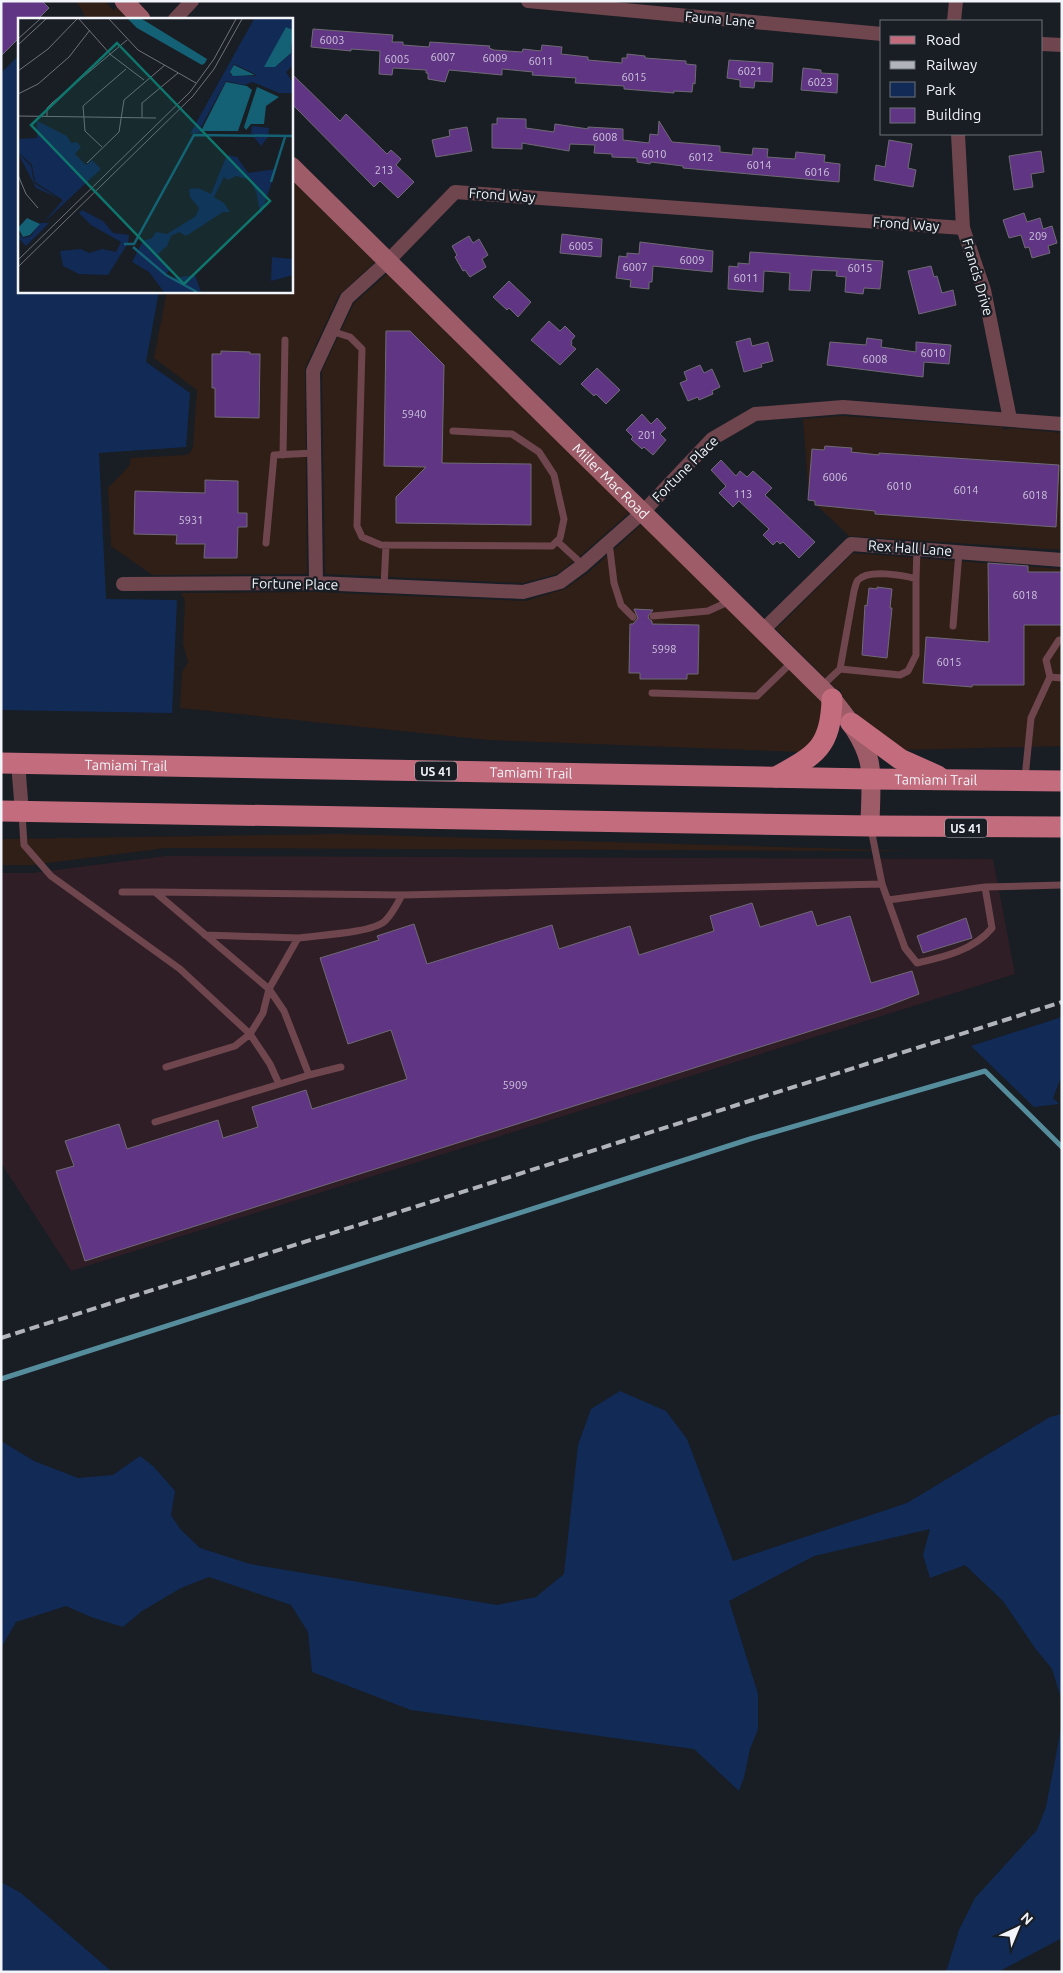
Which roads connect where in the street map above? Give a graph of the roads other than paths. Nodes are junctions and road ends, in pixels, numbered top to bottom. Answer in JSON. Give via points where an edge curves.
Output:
{"nodes":[{"id":1,"x":124,"y":1,"type":"edge"},
{"id":2,"x":192,"y":1,"type":"edge"},
{"id":3,"x":528,"y":1,"type":"edge"},
{"id":4,"x":956,"y":1,"type":"edge"},
{"id":5,"x":141,"y":18,"type":"edge"},
{"id":6,"x":176,"y":18,"type":"edge"},
{"id":7,"x":954,"y":20,"type":"edge"},
{"id":8,"x":880,"y":34,"type":"edge"},
{"id":9,"x":1043,"y":44,"type":"edge"},
{"id":10,"x":1062,"y":45,"type":"edge"},
{"id":11,"x":958,"y":135,"type":"edge"},
{"id":12,"x":292,"y":167,"type":"edge"},
{"id":13,"x":963,"y":228,"type":"junction"},
{"id":14,"x":388,"y":261,"type":"junction"},
{"id":15,"x":332,"y":331,"type":"junction"},
{"id":16,"x":285,"y":340,"type":"dead end"},
{"id":17,"x":1010,"y":419,"type":"junction"},
{"id":18,"x":1062,"y":424,"type":"edge"},
{"id":19,"x":452,"y":431,"type":"dead end"},
{"id":20,"x":314,"y":453,"type":"junction"},
{"id":21,"x":283,"y":454,"type":"junction"},
{"id":22,"x":643,"y":512,"type":"junction"},
{"id":23,"x":557,"y":541,"type":"junction"},
{"id":24,"x":266,"y":542,"type":"dead end"},
{"id":25,"x":609,"y":542,"type":"junction"},
{"id":26,"x":386,"y":545,"type":"junction"},
{"id":27,"x":918,"y":549,"type":"junction"},
{"id":28,"x":959,"y":552,"type":"junction"},
{"id":29,"x":1062,"y":560,"type":"edge"},
{"id":30,"x":583,"y":565,"type":"junction"},
{"id":31,"x":916,"y":579,"type":"junction"},
{"id":32,"x":316,"y":583,"type":"junction"},
{"id":33,"x":122,"y":584,"type":"dead end"},
{"id":34,"x":384,"y":586,"type":"junction"},
{"id":35,"x":733,"y":600,"type":"junction"},
{"id":36,"x":652,"y":616,"type":"dead end"},
{"id":37,"x":634,"y":617,"type":"dead end"},
{"id":38,"x":953,"y":626,"type":"dead end"},
{"id":39,"x":763,"y":630,"type":"junction"},
{"id":40,"x":1062,"y":640,"type":"edge"},
{"id":41,"x":794,"y":660,"type":"junction"},
{"id":42,"x":840,"y":669,"type":"junction"},
{"id":43,"x":1050,"y":678,"type":"junction"},
{"id":44,"x":1062,"y":678,"type":"edge"},
{"id":45,"x":652,"y":693,"type":"dead end"},
{"id":46,"x":826,"y":693,"type":"junction"},
{"id":47,"x":852,"y":723,"type":"junction"},
{"id":48,"x":10,"y":763,"type":"edge"},
{"id":49,"x":775,"y":778,"type":"junction"},
{"id":50,"x":870,"y":779,"type":"junction"},
{"id":51,"x":948,"y":780,"type":"junction"},
{"id":52,"x":1025,"y":781,"type":"junction"},
{"id":53,"x":1062,"y":781,"type":"edge"},
{"id":54,"x":11,"y":811,"type":"edge"},
{"id":55,"x":870,"y":826,"type":"junction"},
{"id":56,"x":1062,"y":827,"type":"edge"},
{"id":57,"x":882,"y":884,"type":"junction"},
{"id":58,"x":1062,"y":885,"type":"edge"},
{"id":59,"x":985,"y":887,"type":"junction"},
{"id":60,"x":122,"y":892,"type":"dead end"},
{"id":61,"x":155,"y":892,"type":"junction"},
{"id":62,"x":402,"y":895,"type":"junction"},
{"id":63,"x":888,"y":900,"type":"junction"},
{"id":64,"x":205,"y":935,"type":"junction"},
{"id":65,"x":298,"y":938,"type":"junction"},
{"id":66,"x":270,"y":989,"type":"junction"},
{"id":67,"x":250,"y":1034,"type":"junction"},
{"id":68,"x":166,"y":1067,"type":"dead end"},
{"id":69,"x":342,"y":1067,"type":"dead end"},
{"id":70,"x":309,"y":1075,"type":"junction"},
{"id":71,"x":279,"y":1084,"type":"junction"},
{"id":72,"x":155,"y":1122,"type":"dead end"}],
"edges":[{"from":1,"to":5,"type":"street"},
{"from":2,"to":6,"type":"street"},
{"from":3,"to":8,"type":"street","name":"Fauna Lane"},
{"from":4,"to":7,"type":"street"},
{"from":9,"to":10,"type":"street"},
{"from":11,"to":13,"type":"street","name":"Francis Drive"},
{"from":12,"to":14,"type":"street","name":"Miller Mac Road"},
{"from":13,"to":14,"type":"street","name":"Frond Way","via":[[454,192]]},
{"from":13,"to":17,"type":"street","name":"Francis Drive","via":[[984,290]]},
{"from":14,"to":15,"type":"street","name":"Frond Way","via":[[347,298]]},
{"from":14,"to":22,"type":"street","name":"Miller Mac Road"},
{"from":15,"to":20,"type":"street","name":"Frond Way","via":[[313,371]]},
{"from":15,"to":26,"type":"lane","via":[[350,337],[362,350],[357,526],[362,537]]},
{"from":16,"to":21,"type":"lane"},
{"from":17,"to":18,"type":"street","name":"Fortune Place"},
{"from":17,"to":22,"type":"street","name":"Fortune Place","via":[[843,407],[755,414],[712,438]]},
{"from":19,"to":23,"type":"lane","via":[[512,434],[539,452],[554,475],[564,519]]},
{"from":20,"to":21,"type":"lane"},
{"from":20,"to":32,"type":"street","name":"Frond Way"},
{"from":21,"to":24,"type":"lane","via":[[274,455]]},
{"from":22,"to":25,"type":"street","name":"Fortune Place"},
{"from":22,"to":35,"type":"street","name":"Miller Mac Road"},
{"from":23,"to":26,"type":"lane","via":[[552,546]]},
{"from":23,"to":30,"type":"lane"},
{"from":25,"to":30,"type":"street","name":"Fortune Place"},
{"from":25,"to":37,"type":"lane","via":[[620,605]]},
{"from":26,"to":34,"type":"lane"},
{"from":27,"to":28,"type":"street","name":"Rex Hall Lane"},
{"from":27,"to":31,"type":"lane"},
{"from":27,"to":39,"type":"street","name":"Rex Hall Lane","via":[[851,544]]},
{"from":28,"to":29,"type":"street","name":"Rex Hall Lane"},
{"from":28,"to":38,"type":"lane"},
{"from":30,"to":34,"type":"street","name":"Fortune Place","via":[[560,582],[524,592]]},
{"from":31,"to":42,"type":"lane","via":[[905,575],[869,574],[858,580]]},
{"from":31,"to":42,"type":"lane","via":[[916,655],[908,671],[900,675]]},
{"from":32,"to":33,"type":"street","name":"Fortune Place"},
{"from":32,"to":34,"type":"street","name":"Fortune Place"},
{"from":35,"to":36,"type":"lane","via":[[708,611]]},
{"from":35,"to":39,"type":"street","name":"Miller Mac Road"},
{"from":39,"to":41,"type":"street","name":"Miller Mac Road"},
{"from":40,"to":43,"type":"lane","via":[[1046,660]]},
{"from":41,"to":45,"type":"lane","via":[[757,696]]},
{"from":41,"to":46,"type":"street","name":"Miller Mac Road"},
{"from":42,"to":46,"type":"lane"},
{"from":43,"to":44,"type":"lane"},
{"from":43,"to":52,"type":"lane","via":[[1031,718]]},
{"from":46,"to":47,"type":"street","name":"Miller Mac Road"},
{"from":46,"to":49,"type":"main road","via":[[831,721],[827,736],[802,763]]},
{"from":47,"to":50,"type":"street","name":"Miller Mac Road","via":[[870,763]]},
{"from":47,"to":51,"type":"main road","via":[[900,759]]},
{"from":48,"to":49,"type":"main road","name":"Tamiami Trail","number":"US 41"},
{"from":48,"to":54,"type":"street"},
{"from":49,"to":50,"type":"main road","name":"Tamiami Trail","number":"US 41"},
{"from":50,"to":51,"type":"main road","name":"Tamiami Trail","number":"US 41"},
{"from":50,"to":55,"type":"street","name":"Miller Mac Road"},
{"from":51,"to":52,"type":"main road","name":"Tamiami Trail","number":"US 41"},
{"from":52,"to":53,"type":"main road","name":"Tamiami Trail","number":"US 41"},
{"from":54,"to":55,"type":"main road","number":"US 41"},
{"from":54,"to":67,"type":"lane","via":[[24,845],[51,876],[180,969]]},
{"from":55,"to":56,"type":"main road","number":"US 41"},
{"from":55,"to":57,"type":"lane"},
{"from":57,"to":62,"type":"lane"},
{"from":57,"to":63,"type":"lane"},
{"from":58,"to":59,"type":"lane"},
{"from":59,"to":63,"type":"lane"},
{"from":59,"to":63,"type":"lane","via":[[992,928],[983,940],[952,954],[917,963],[905,948]]},
{"from":60,"to":61,"type":"lane"},
{"from":61,"to":62,"type":"lane"},
{"from":61,"to":64,"type":"lane"},
{"from":62,"to":65,"type":"lane","via":[[384,922],[371,929]]},
{"from":64,"to":65,"type":"lane"},
{"from":64,"to":66,"type":"lane"},
{"from":65,"to":66,"type":"lane"},
{"from":66,"to":67,"type":"lane","via":[[263,1013]]},
{"from":66,"to":70,"type":"lane","via":[[284,1010]]},
{"from":67,"to":68,"type":"lane","via":[[235,1046]]},
{"from":67,"to":71,"type":"lane"},
{"from":69,"to":70,"type":"lane"},
{"from":70,"to":71,"type":"lane"},
{"from":71,"to":72,"type":"lane"}]}
